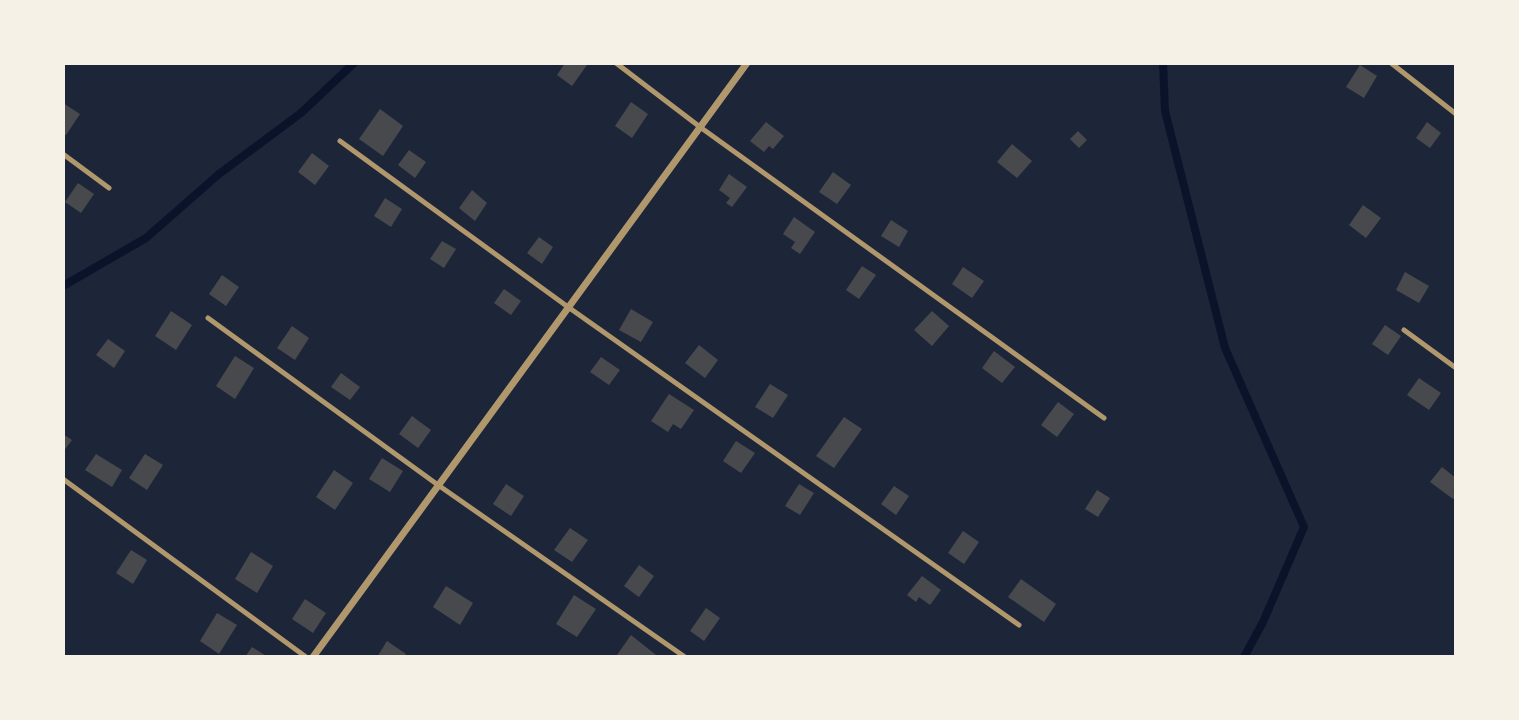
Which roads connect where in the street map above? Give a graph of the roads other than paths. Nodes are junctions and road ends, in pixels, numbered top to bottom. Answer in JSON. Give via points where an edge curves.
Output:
{"nodes":[{"id":1,"x":616,"y":63,"type":"edge"},
{"id":2,"x":747,"y":63,"type":"edge"},
{"id":3,"x":1391,"y":63,"type":"edge"},
{"id":4,"x":1456,"y":114,"type":"edge"},
{"id":5,"x":700,"y":127,"type":"junction"},
{"id":6,"x":340,"y":141,"type":"dead end"},
{"id":7,"x":63,"y":154,"type":"edge"},
{"id":8,"x":109,"y":188,"type":"dead end"},
{"id":9,"x":568,"y":307,"type":"junction"},
{"id":10,"x":208,"y":318,"type":"dead end"},
{"id":11,"x":1404,"y":330,"type":"dead end"},
{"id":12,"x":1456,"y":368,"type":"edge"},
{"id":13,"x":1104,"y":418,"type":"dead end"},
{"id":14,"x":63,"y":479,"type":"edge"},
{"id":15,"x":438,"y":485,"type":"junction"},
{"id":16,"x":1019,"y":625,"type":"dead end"},
{"id":17,"x":306,"y":657,"type":"edge"},
{"id":18,"x":313,"y":657,"type":"edge"},
{"id":19,"x":685,"y":657,"type":"edge"}],
"edges":[{"from":1,"to":5,"type":"lane"},
{"from":2,"to":5,"type":"street"},
{"from":3,"to":4,"type":"lane"},
{"from":5,"to":9,"type":"street"},
{"from":5,"to":13,"type":"lane"},
{"from":6,"to":9,"type":"lane"},
{"from":7,"to":8,"type":"lane"},
{"from":9,"to":15,"type":"street"},
{"from":9,"to":16,"type":"lane"},
{"from":10,"to":15,"type":"lane"},
{"from":11,"to":12,"type":"lane"},
{"from":14,"to":17,"type":"lane"},
{"from":15,"to":18,"type":"street"},
{"from":15,"to":19,"type":"lane"}]}
